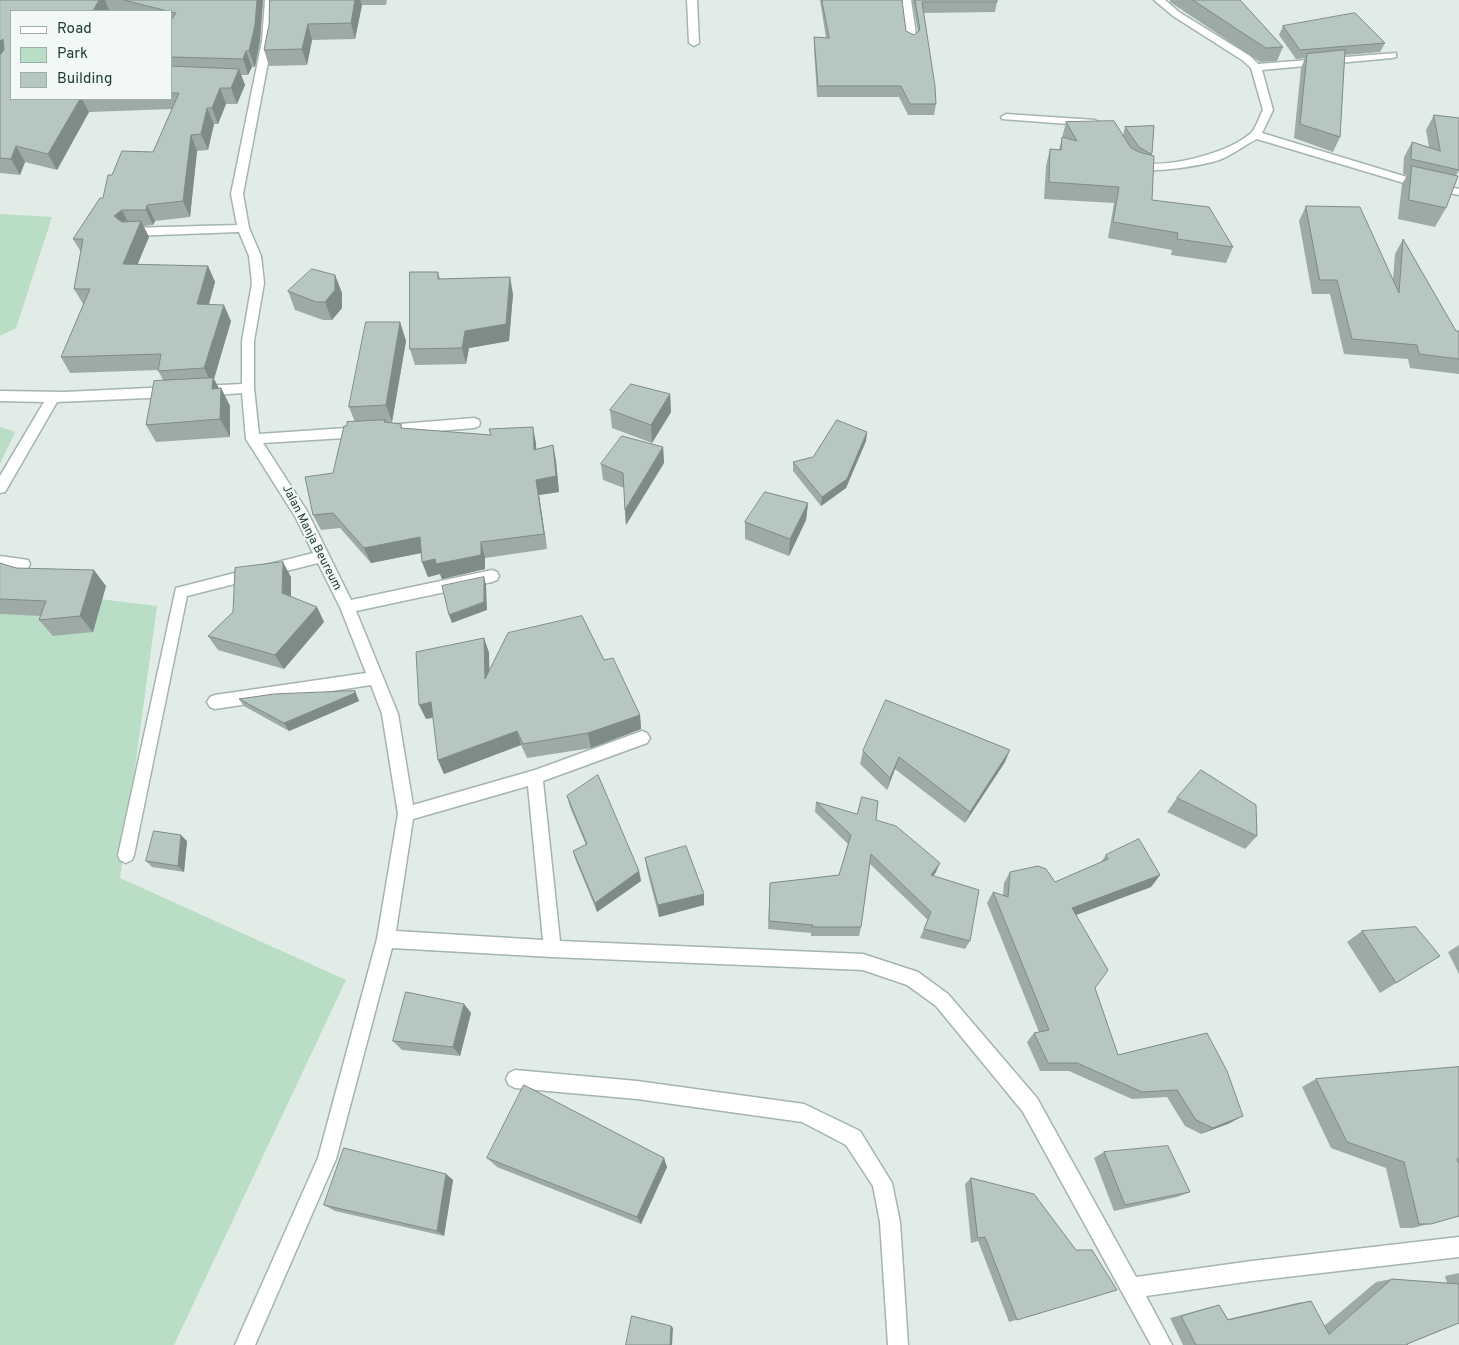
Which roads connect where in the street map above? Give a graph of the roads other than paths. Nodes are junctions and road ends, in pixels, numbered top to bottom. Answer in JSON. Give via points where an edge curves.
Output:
{"nodes":[{"id":1,"x":270,"y":0,"type":"edge"},
{"id":2,"x":692,"y":0,"type":"edge"},
{"id":3,"x":906,"y":0,"type":"edge"},
{"id":4,"x":1158,"y":0,"type":"edge"},
{"id":5,"x":912,"y":40,"type":"edge"},
{"id":6,"x":694,"y":43,"type":"dead end"},
{"id":7,"x":1392,"y":55,"type":"dead end"},
{"id":8,"x":1256,"y":67,"type":"junction"},
{"id":9,"x":1006,"y":117,"type":"dead end"},
{"id":10,"x":1108,"y":127,"type":"edge"},
{"id":11,"x":1256,"y":135,"type":"junction"},
{"id":12,"x":1130,"y":160,"type":"edge"},
{"id":13,"x":1459,"y":192,"type":"edge"},
{"id":14,"x":243,"y":228,"type":"junction"},
{"id":15,"x":130,"y":232,"type":"edge"},
{"id":16,"x":248,"y":388,"type":"junction"},
{"id":17,"x":0,"y":396,"type":"edge"},
{"id":18,"x":53,"y":398,"type":"junction"},
{"id":19,"x":474,"y":423,"type":"dead end"},
{"id":20,"x":253,"y":440,"type":"junction"},
{"id":21,"x":0,"y":488,"type":"edge"},
{"id":22,"x":322,"y":556,"type":"junction"},
{"id":23,"x":0,"y":562,"type":"edge"},
{"id":24,"x":23,"y":564,"type":"dead end"},
{"id":25,"x":492,"y":576,"type":"dead end"},
{"id":26,"x":347,"y":607,"type":"junction"},
{"id":27,"x":375,"y":678,"type":"junction"},
{"id":28,"x":215,"y":702,"type":"dead end"},
{"id":29,"x":642,"y":738,"type":"dead end"},
{"id":30,"x":535,"y":778,"type":"junction"},
{"id":31,"x":406,"y":814,"type":"junction"},
{"id":32,"x":126,"y":855,"type":"dead end"},
{"id":33,"x":386,"y":939,"type":"junction"},
{"id":34,"x":552,"y":949,"type":"junction"},
{"id":35,"x":515,"y":1079,"type":"dead end"},
{"id":36,"x":1459,"y":1247,"type":"edge"},
{"id":37,"x":1132,"y":1288,"type":"junction"},
{"id":38,"x":245,"y":1345,"type":"edge"},
{"id":39,"x":898,"y":1345,"type":"edge"},
{"id":40,"x":1162,"y":1345,"type":"edge"}],
"edges":[{"from":1,"to":14,"type":"street","name":"Jalan Manja Beureum","via":[[268,40],[255,80],[237,194]]},
{"from":2,"to":6,"type":"street"},
{"from":3,"to":5,"type":"street"},
{"from":4,"to":8,"type":"street"},
{"from":7,"to":8,"type":"street"},
{"from":8,"to":11,"type":"street","via":[[1268,110]]},
{"from":9,"to":10,"type":"street","via":[[1094,123]]},
{"from":11,"to":12,"type":"street","via":[[1216,157],[1146,168],[1136,166]]},
{"from":11,"to":13,"type":"street","via":[[1408,181]]},
{"from":14,"to":15,"type":"street"},
{"from":14,"to":16,"type":"street","name":"Jalan Manja Beureum","via":[[255,256],[258,283],[248,341]]},
{"from":16,"to":18,"type":"street"},
{"from":16,"to":20,"type":"street","name":"Jalan Manja Beureum"},
{"from":17,"to":18,"type":"street"},
{"from":18,"to":21,"type":"street"},
{"from":19,"to":20,"type":"street"},
{"from":20,"to":22,"type":"street","name":"Jalan Manja Beureum","via":[[302,515]]},
{"from":22,"to":26,"type":"street","name":"Jalan Manja Beureum"},
{"from":22,"to":32,"type":"street","via":[[181,592]]},
{"from":23,"to":24,"type":"street"},
{"from":25,"to":26,"type":"street"},
{"from":26,"to":27,"type":"street","name":"Jalan Manja Beureum"},
{"from":27,"to":28,"type":"street"},
{"from":27,"to":31,"type":"street","name":"Jalan Manja Beureum","via":[[390,714]]},
{"from":29,"to":30,"type":"street"},
{"from":30,"to":31,"type":"street"},
{"from":30,"to":34,"type":"street"},
{"from":31,"to":33,"type":"street","name":"Jalan Manja Beureum"},
{"from":33,"to":34,"type":"street"},
{"from":33,"to":38,"type":"street","name":"Jalan Manja Beureum","via":[[327,1159]]},
{"from":34,"to":37,"type":"street","via":[[863,962],[912,978],[942,1000],[1030,1105]]},
{"from":35,"to":39,"type":"street","via":[[637,1090],[804,1113],[854,1138],[882,1183],[890,1222]]},
{"from":36,"to":37,"type":"street"},
{"from":37,"to":40,"type":"street"}]}
